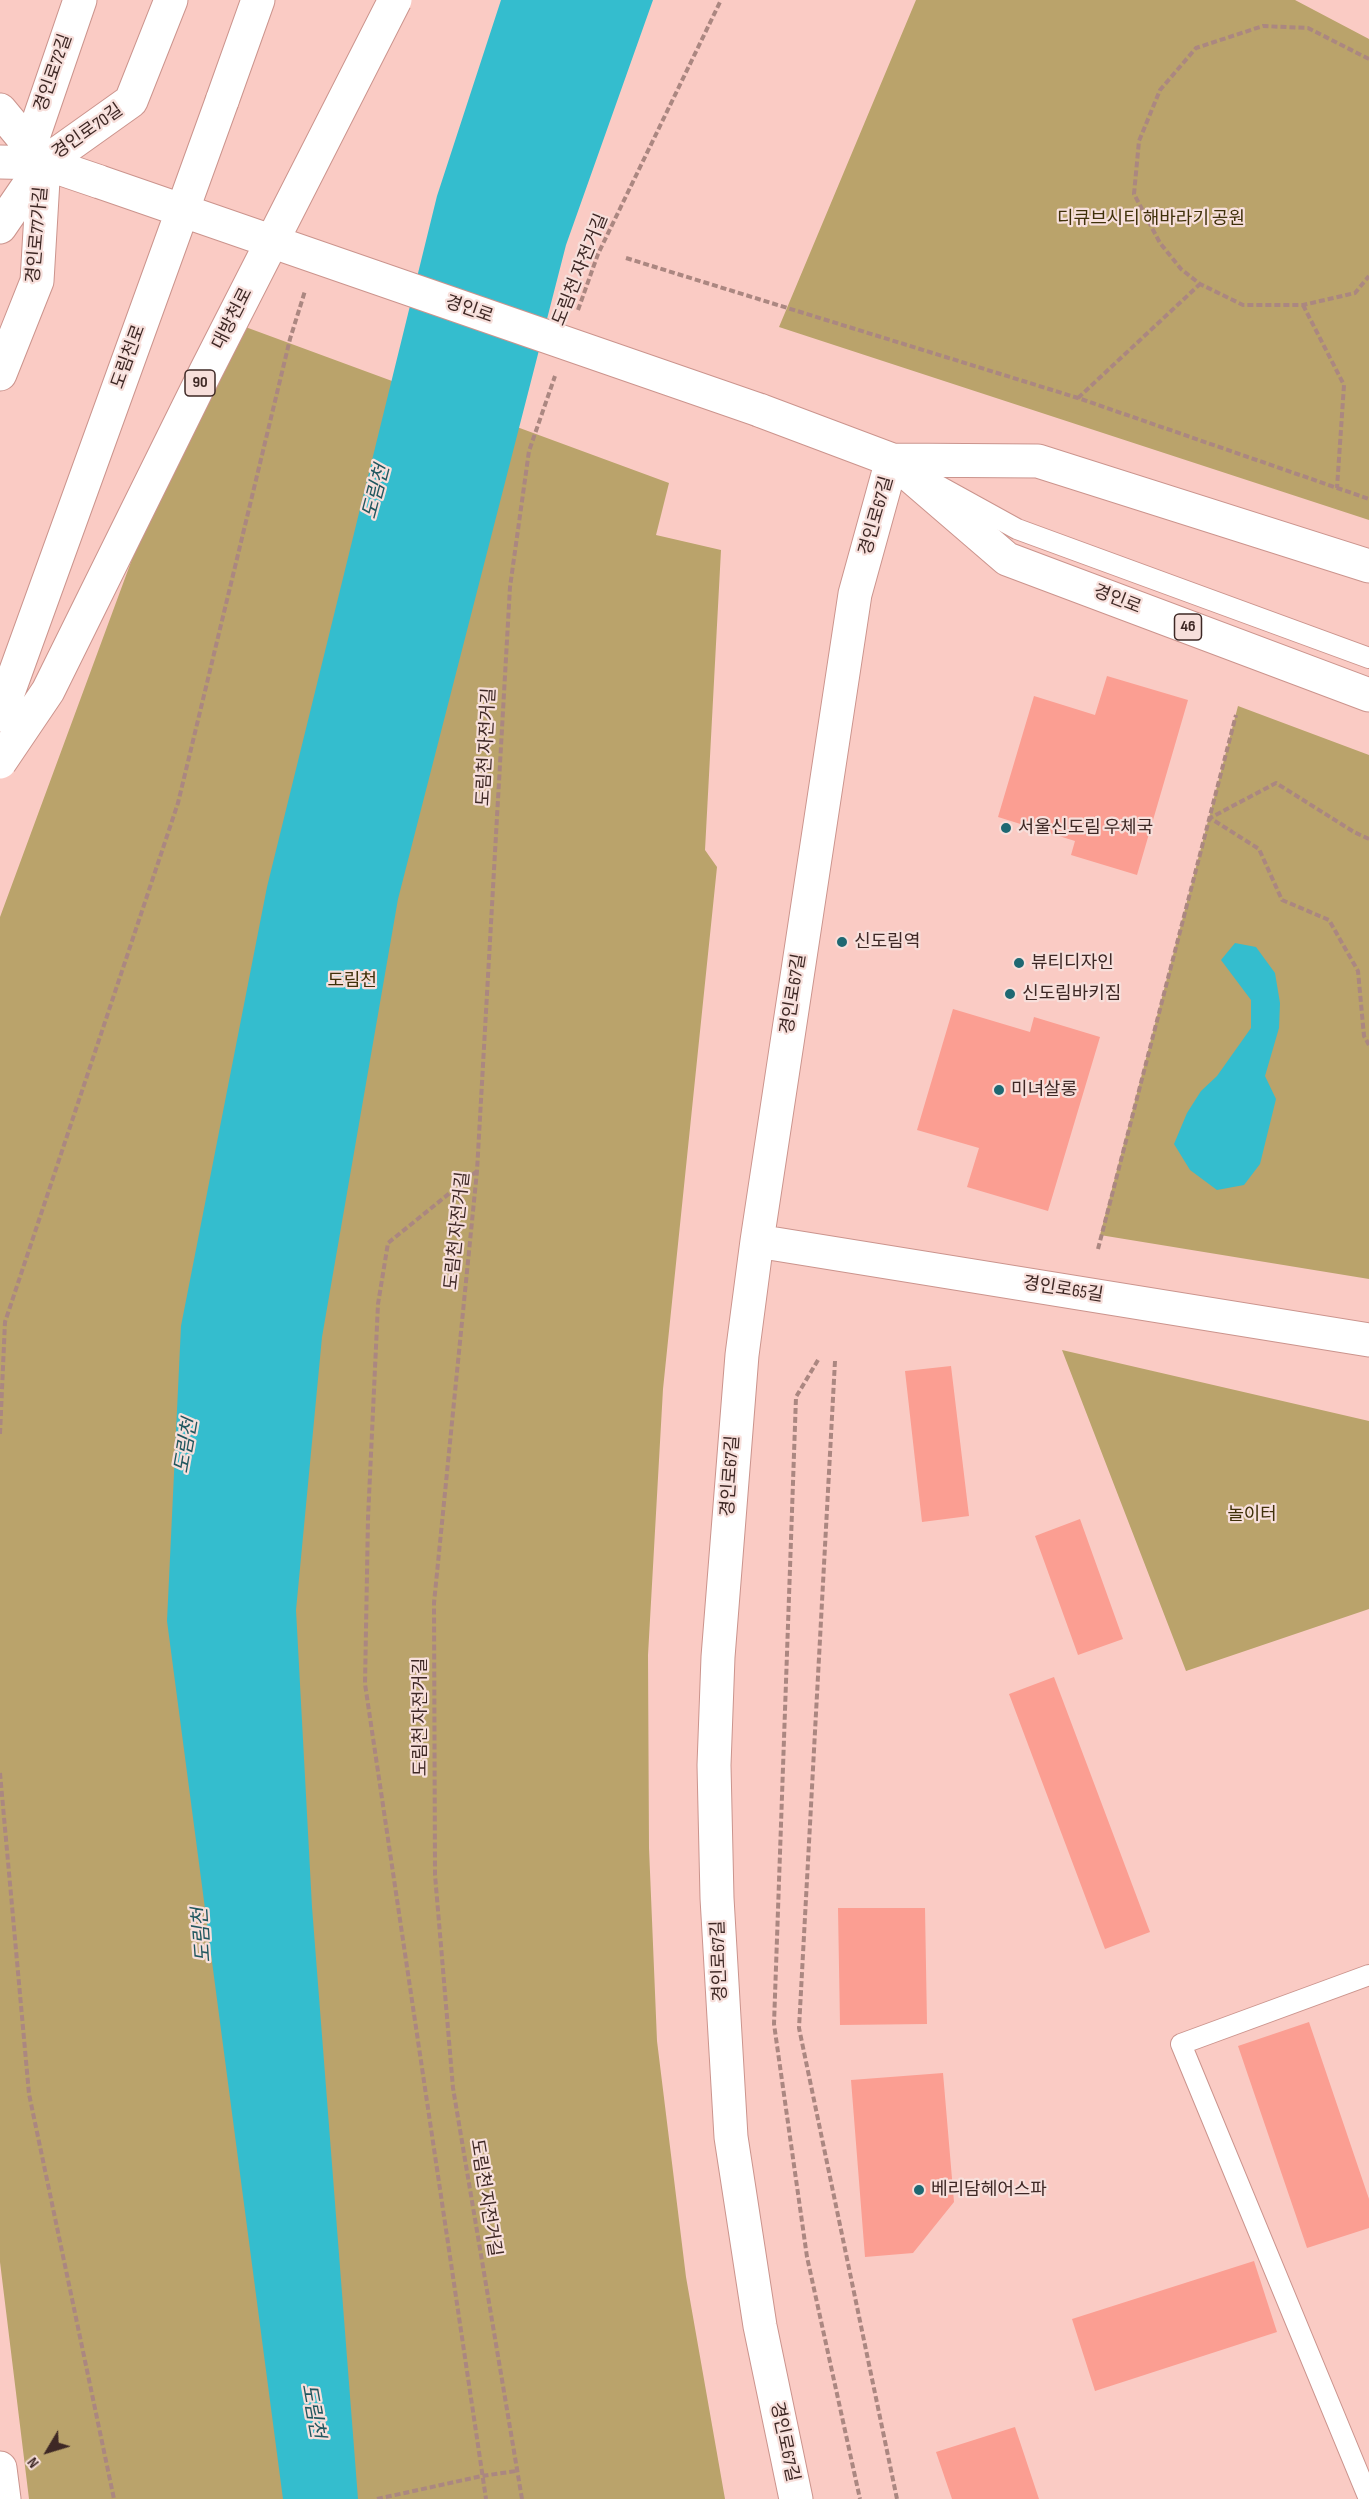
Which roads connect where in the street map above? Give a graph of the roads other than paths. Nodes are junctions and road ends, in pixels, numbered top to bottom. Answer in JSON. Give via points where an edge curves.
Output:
{"nodes":[{"id":1,"x":80,"y":0,"type":"edge"},
{"id":2,"x":171,"y":0,"type":"edge"},
{"id":3,"x":241,"y":0,"type":"edge"},
{"id":4,"x":258,"y":0,"type":"edge"},
{"id":5,"x":395,"y":0,"type":"edge"},
{"id":6,"x":222,"y":101,"type":"junction"},
{"id":7,"x":0,"y":110,"type":"edge"},
{"id":8,"x":25,"y":153,"type":"edge"},
{"id":9,"x":0,"y":162,"type":"edge"},
{"id":10,"x":0,"y":227,"type":"edge"},
{"id":11,"x":0,"y":374,"type":"edge"},
{"id":12,"x":892,"y":460,"type":"junction"},
{"id":13,"x":1369,"y":566,"type":"edge"},
{"id":14,"x":1369,"y":658,"type":"edge"},
{"id":15,"x":1369,"y":695,"type":"edge"},
{"id":16,"x":0,"y":715,"type":"edge"},
{"id":17,"x":0,"y":762,"type":"edge"},
{"id":18,"x":757,"y":1240,"type":"junction"},
{"id":19,"x":1369,"y":1340,"type":"edge"},
{"id":20,"x":1369,"y":1975,"type":"edge"},
{"id":21,"x":0,"y":2468,"type":"edge"},
{"id":22,"x":4,"y":2499,"type":"edge"},
{"id":23,"x":795,"y":2499,"type":"edge"},
{"id":24,"x":1369,"y":2499,"type":"edge"}],
"edges":[{"from":1,"to":8,"type":"main road","name":"경인로72길"},
{"from":2,"to":8,"type":"main road","name":"경인로70길","via":[[131,101]]},
{"from":3,"to":6,"type":"main road"},
{"from":4,"to":6,"type":"main road","name":"도림천로"},
{"from":5,"to":17,"type":"main road","name":"대방천로","number":"90","bridge":true,"via":[[48,691]]},
{"from":6,"to":16,"type":"main road","name":"도림천로","bridge":true},
{"from":7,"to":8,"type":"main road"},
{"from":8,"to":9,"type":"main road","name":"경인로"},
{"from":8,"to":10,"type":"main road"},
{"from":8,"to":11,"type":"main road","name":"경인로77가길","via":[[37,282]]},
{"from":8,"to":12,"type":"main road","name":"경인로","bridge":true},
{"from":12,"to":13,"type":"main road","name":"경인로","via":[[1038,461]]},
{"from":12,"to":14,"type":"lane","via":[[1017,529]]},
{"from":12,"to":15,"type":"main road","name":"경인로","number":"46","via":[[1007,559]]},
{"from":12,"to":18,"type":"main road","name":"경인로67길","via":[[855,594]]},
{"from":18,"to":19,"type":"main road","name":"경인로65길"},
{"from":18,"to":23,"type":"main road","name":"경인로67길","via":[[742,1355],[718,1657],[714,1765],[717,1898],[731,2137],[760,2326]]},
{"from":20,"to":24,"type":"lane","via":[[1181,2044]]},
{"from":21,"to":22,"type":"main road"}]}
